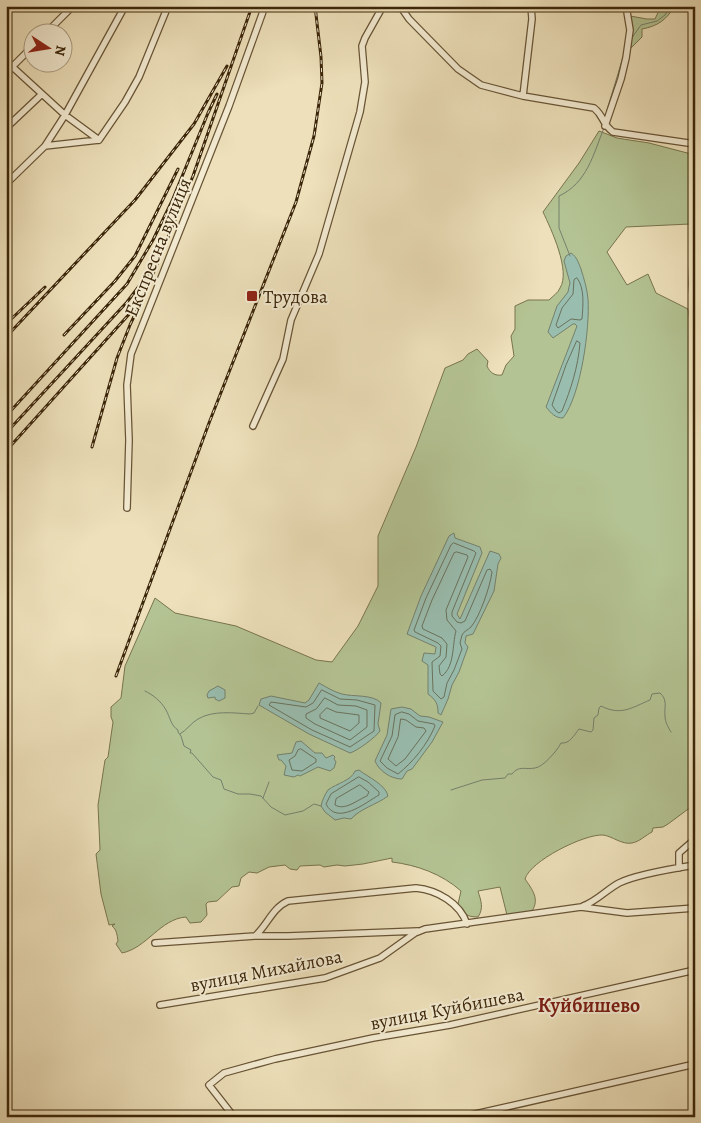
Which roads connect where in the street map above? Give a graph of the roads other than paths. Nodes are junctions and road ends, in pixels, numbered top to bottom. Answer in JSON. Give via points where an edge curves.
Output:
{"nodes":[{"id":1,"x":73,"y":6,"type":"edge"},
{"id":2,"x":125,"y":6,"type":"edge"},
{"id":3,"x":168,"y":6,"type":"edge"},
{"id":4,"x":264,"y":6,"type":"edge"},
{"id":5,"x":383,"y":6,"type":"edge"},
{"id":6,"x":400,"y":6,"type":"edge"},
{"id":7,"x":531,"y":6,"type":"edge"},
{"id":8,"x":626,"y":6,"type":"edge"},
{"id":9,"x":57,"y":22,"type":"edge"},
{"id":10,"x":22,"y":58,"type":"edge"},
{"id":11,"x":6,"y":61,"type":"edge"},
{"id":12,"x":12,"y":67,"type":"junction"},
{"id":13,"x":6,"y":73,"type":"edge"},
{"id":14,"x":42,"y":94,"type":"junction"},
{"id":15,"x":523,"y":96,"type":"junction"},
{"id":16,"x":65,"y":115,"type":"junction"},
{"id":17,"x":605,"y":126,"type":"junction"},
{"id":18,"x":6,"y":128,"type":"edge"},
{"id":19,"x":98,"y":140,"type":"junction"},
{"id":20,"x":695,"y":144,"type":"edge"},
{"id":21,"x":45,"y":146,"type":"junction"},
{"id":22,"x":6,"y":184,"type":"edge"},
{"id":23,"x":695,"y":227,"type":"edge"},
{"id":24,"x":695,"y":315,"type":"edge"},
{"id":25,"x":253,"y":426,"type":"dead end"},
{"id":26,"x":127,"y":508,"type":"dead end"},
{"id":27,"x":695,"y":839,"type":"edge"},
{"id":28,"x":695,"y":865,"type":"edge"},
{"id":29,"x":678,"y":868,"type":"junction"},
{"id":30,"x":581,"y":907,"type":"junction"},
{"id":31,"x":695,"y":908,"type":"edge"},
{"id":32,"x":467,"y":924,"type":"junction"},
{"id":33,"x":420,"y":931,"type":"junction"},
{"id":34,"x":255,"y":936,"type":"junction"},
{"id":35,"x":155,"y":943,"type":"dead end"},
{"id":36,"x":695,"y":970,"type":"edge"},
{"id":37,"x":160,"y":1005,"type":"dead end"},
{"id":38,"x":695,"y":1064,"type":"edge"},
{"id":39,"x":234,"y":1117,"type":"edge"},
{"id":40,"x":462,"y":1117,"type":"edge"}],
"edges":[{"from":1,"to":9,"type":"street"},
{"from":2,"to":16,"type":"street"},
{"from":3,"to":19,"type":"street","via":[[133,89]]},
{"from":4,"to":26,"type":"street","name":"Експресна вулиця","via":[[229,106],[131,354],[127,385]]},
{"from":5,"to":25,"type":"street","via":[[362,46],[365,82],[360,112],[319,254],[291,320],[283,359]]},
{"from":6,"to":15,"type":"street","via":[[458,69],[488,88]]},
{"from":7,"to":15,"type":"street"},
{"from":8,"to":17,"type":"street","via":[[630,30],[626,58]]},
{"from":10,"to":12,"type":"street"},
{"from":11,"to":12,"type":"street"},
{"from":12,"to":13,"type":"street"},
{"from":12,"to":14,"type":"street"},
{"from":14,"to":16,"type":"street"},
{"from":14,"to":18,"type":"street"},
{"from":15,"to":17,"type":"street","via":[[594,108]]},
{"from":16,"to":19,"type":"street"},
{"from":16,"to":21,"type":"street"},
{"from":17,"to":20,"type":"street","via":[[613,132]]},
{"from":19,"to":21,"type":"street"},
{"from":21,"to":22,"type":"street"},
{"from":23,"to":24,"type":"street","via":[[692,284]]},
{"from":27,"to":29,"type":"street","via":[[679,853]]},
{"from":28,"to":29,"type":"street"},
{"from":29,"to":30,"type":"street","via":[[623,881]]},
{"from":30,"to":31,"type":"street","name":"вулиця Михайлова","via":[[627,913]]},
{"from":30,"to":32,"type":"street","name":"вулиця Михайлова"},
{"from":32,"to":33,"type":"street","name":"вулиця Михайлова"},
{"from":32,"to":34,"type":"street","via":[[451,902],[428,890],[416,888],[288,900],[279,906]]},
{"from":33,"to":34,"type":"street"},
{"from":33,"to":37,"type":"street","name":"вулиця Михайлова","via":[[380,958],[326,978]]},
{"from":34,"to":35,"type":"street"},
{"from":36,"to":39,"type":"street","name":"вулиця Куйбишева","via":[[450,1025],[275,1059],[224,1073],[208,1085]]},
{"from":38,"to":40,"type":"street"}]}
